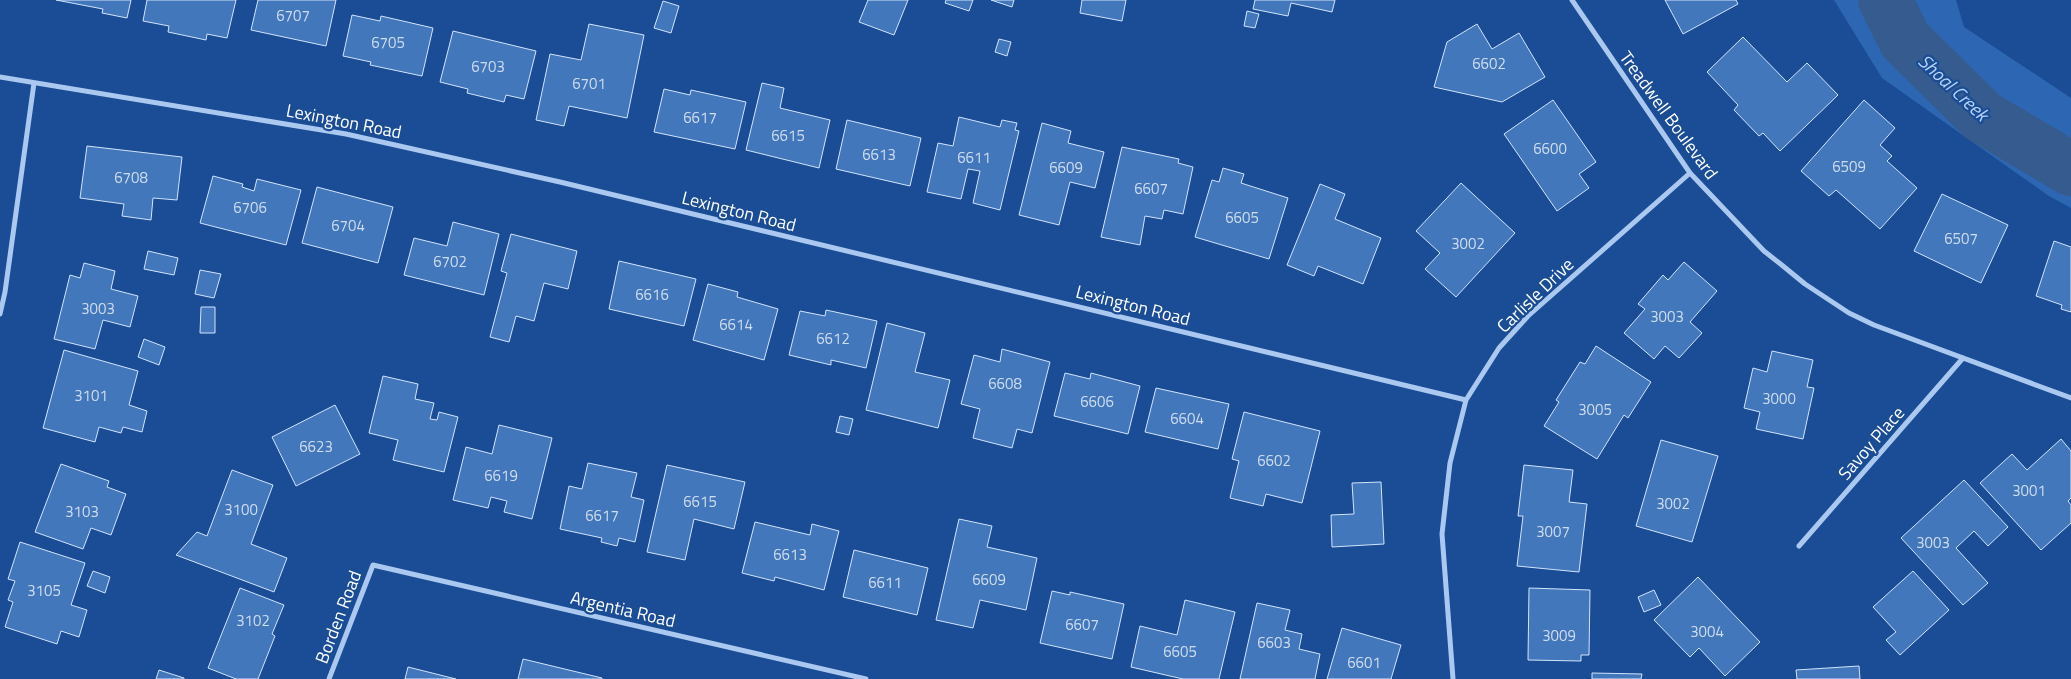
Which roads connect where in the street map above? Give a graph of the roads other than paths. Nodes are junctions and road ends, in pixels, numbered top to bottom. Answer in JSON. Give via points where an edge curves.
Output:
{"nodes":[{"id":1,"x":1572,"y":0,"type":"edge"},
{"id":2,"x":0,"y":78,"type":"edge"},
{"id":3,"x":34,"y":83,"type":"junction"},
{"id":4,"x":1690,"y":173,"type":"junction"},
{"id":5,"x":0,"y":314,"type":"edge"},
{"id":6,"x":1963,"y":358,"type":"junction"},
{"id":7,"x":2071,"y":398,"type":"edge"},
{"id":8,"x":1466,"y":400,"type":"junction"},
{"id":9,"x":1798,"y":546,"type":"dead end"},
{"id":10,"x":373,"y":566,"type":"joint"},
{"id":11,"x":329,"y":679,"type":"edge"},
{"id":12,"x":866,"y":679,"type":"edge"},
{"id":13,"x":1453,"y":679,"type":"edge"}],
"edges":[{"from":1,"to":4,"type":"street","name":"Treadwell Boulevard"},
{"from":2,"to":3,"type":"street","name":"Lexington Road"},
{"from":3,"to":5,"type":"street"},
{"from":3,"to":8,"type":"street","name":"Lexington Road","via":[[356,136]]},
{"from":4,"to":6,"type":"street","name":"Treadwell Boulevard","via":[[1764,251],[1825,297],[1874,325]]},
{"from":4,"to":8,"type":"street","name":"Carlisle Drive","via":[[1528,316],[1499,348]]},
{"from":6,"to":7,"type":"street","name":"Treadwell Boulevard"},
{"from":6,"to":9,"type":"street","name":"Savoy Place"},
{"from":8,"to":13,"type":"street","name":"Carlisle Drive","via":[[1450,463],[1442,534]]},
{"from":10,"to":11,"type":"street","name":"Borden Road"},
{"from":10,"to":12,"type":"street","name":"Argentia Road"}]}
